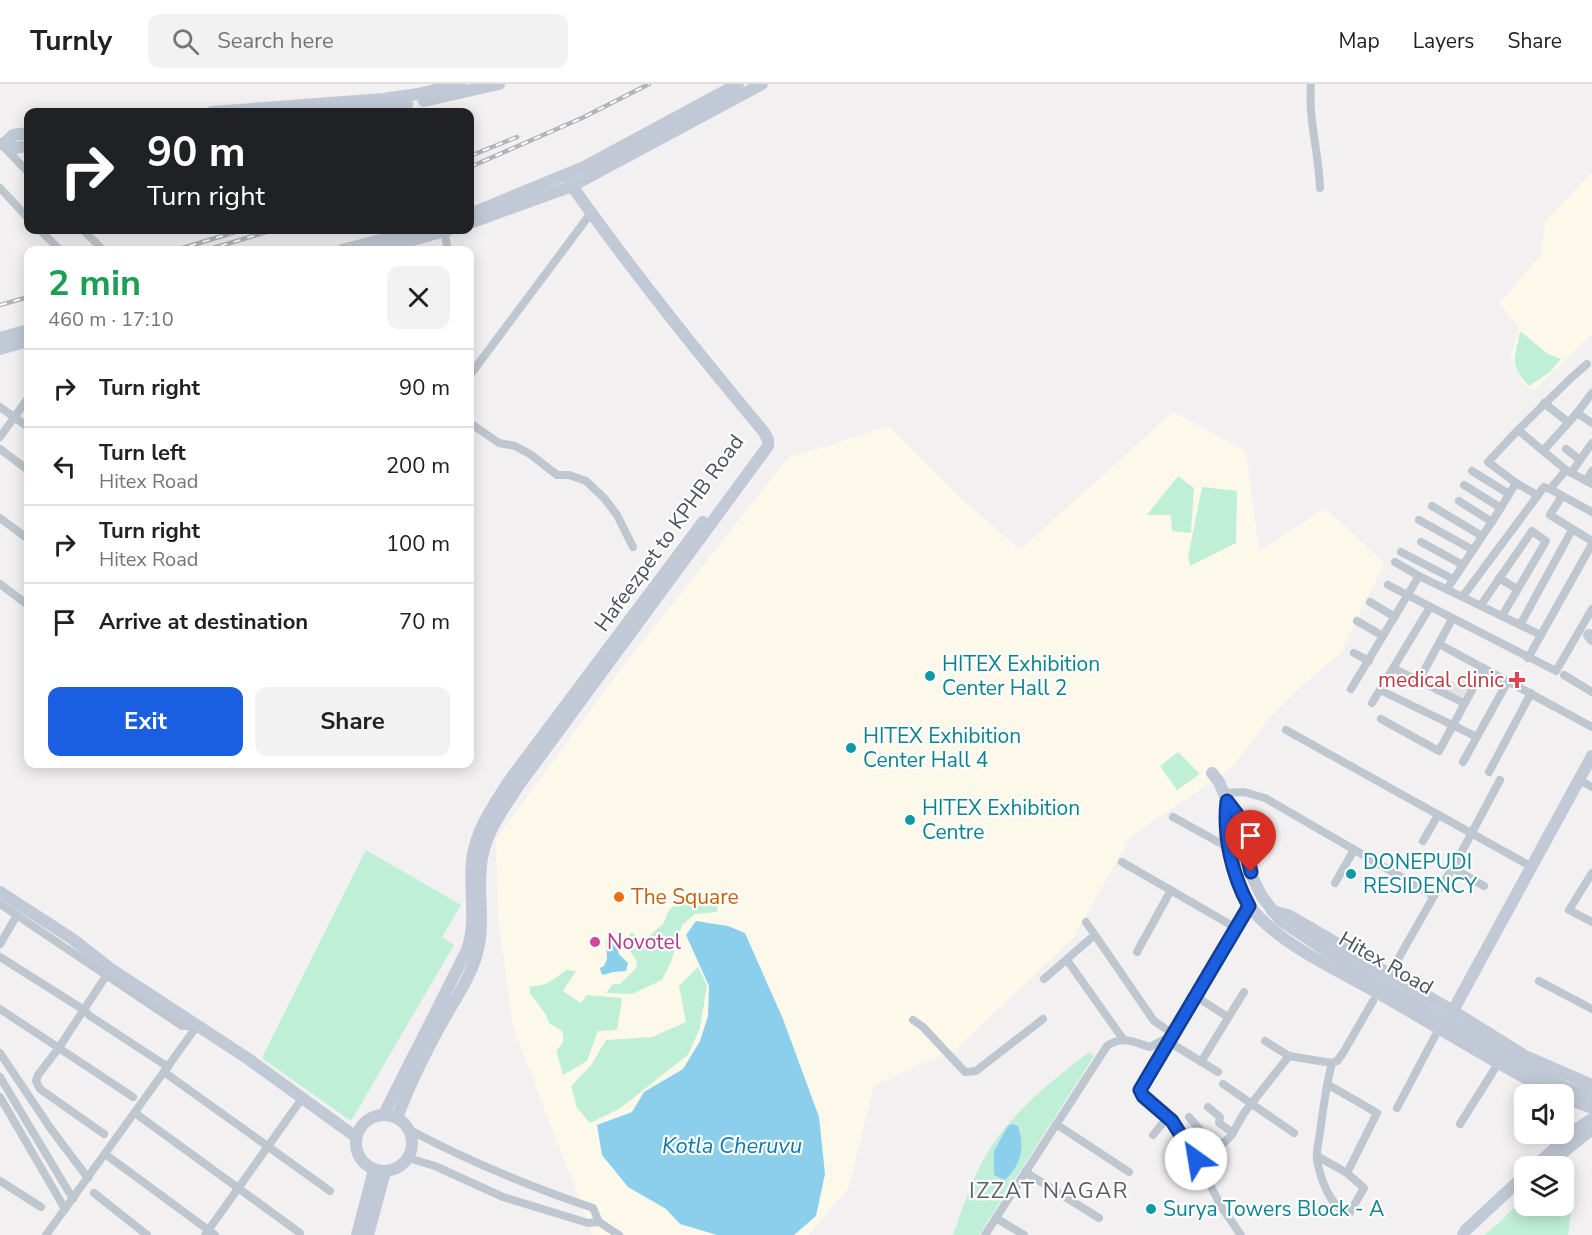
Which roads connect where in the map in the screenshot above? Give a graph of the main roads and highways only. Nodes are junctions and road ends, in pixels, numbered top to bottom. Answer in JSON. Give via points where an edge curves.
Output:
{"nodes":[{"id":1,"x":499,"y":84,"type":"edge"},
{"id":2,"x":738,"y":84,"type":"edge"},
{"id":3,"x":762,"y":84,"type":"edge"},
{"id":4,"x":458,"y":87,"type":"edge"},
{"id":5,"x":471,"y":88,"type":"edge"},
{"id":6,"x":438,"y":90,"type":"edge"},
{"id":7,"x":417,"y":93,"type":"edge"},
{"id":8,"x":383,"y":104,"type":"junction"},
{"id":9,"x":298,"y":108,"type":"edge"},
{"id":10,"x":358,"y":108,"type":"edge"},
{"id":11,"x":24,"y":134,"type":"edge"},
{"id":12,"x":2,"y":143,"type":"edge"},
{"id":13,"x":24,"y":147,"type":"edge"},
{"id":14,"x":570,"y":180,"type":"junction"},
{"id":15,"x":474,"y":213,"type":"edge"},
{"id":16,"x":474,"y":221,"type":"edge"},
{"id":17,"x":404,"y":234,"type":"edge"},
{"id":18,"x":432,"y":234,"type":"edge"},
{"id":19,"x":357,"y":246,"type":"edge"},
{"id":20,"x":392,"y":246,"type":"edge"},
{"id":21,"x":24,"y":331,"type":"edge"},
{"id":22,"x":0,"y":338,"type":"edge"},
{"id":23,"x":24,"y":342,"type":"edge"},
{"id":24,"x":0,"y":349,"type":"edge"},
{"id":25,"x":764,"y":432,"type":"junction"},
{"id":26,"x":1592,"y":756,"type":"edge"},
{"id":27,"x":1212,"y":773,"type":"dead end"},
{"id":28,"x":1225,"y":797,"type":"junction"},
{"id":29,"x":0,"y":892,"type":"edge"},
{"id":30,"x":1272,"y":911,"type":"junction"},
{"id":31,"x":1450,"y":1016,"type":"junction"},
{"id":32,"x":1535,"y":1084,"type":"edge"},
{"id":33,"x":1592,"y":1085,"type":"edge"},
{"id":34,"x":1574,"y":1100,"type":"edge"},
{"id":35,"x":1589,"y":1103,"type":"edge"},
{"id":36,"x":384,"y":1114,"type":"junction"},
{"id":37,"x":398,"y":1118,"type":"junction"},
{"id":38,"x":1592,"y":1119,"type":"edge"},
{"id":39,"x":1578,"y":1128,"type":"junction"},
{"id":40,"x":1592,"y":1130,"type":"edge"},
{"id":41,"x":356,"y":1137,"type":"junction"},
{"id":42,"x":1546,"y":1156,"type":"edge"},
{"id":43,"x":1559,"y":1156,"type":"edge"},
{"id":44,"x":379,"y":1171,"type":"junction"},
{"id":45,"x":1514,"y":1185,"type":"edge"},
{"id":46,"x":1514,"y":1194,"type":"edge"},
{"id":47,"x":357,"y":1235,"type":"edge"},
{"id":48,"x":368,"y":1235,"type":"edge"},
{"id":49,"x":1463,"y":1235,"type":"edge"},
{"id":50,"x":1470,"y":1235,"type":"edge"}],
"edges":[{"from":1,"to":5,"type":"main road"},
{"from":2,"to":14,"type":"main road"},
{"from":3,"to":14,"type":"main road"},
{"from":4,"to":5,"type":"main road"},
{"from":4,"to":6,"type":"main road"},
{"from":6,"to":7,"type":"main road"},
{"from":7,"to":8,"type":"main road"},
{"from":8,"to":9,"type":"main road"},
{"from":8,"to":10,"type":"main road"},
{"from":11,"to":12,"type":"main road","via":[[13,135]]},
{"from":12,"to":13,"type":"main road"},
{"from":14,"to":15,"type":"main road"},
{"from":14,"to":16,"type":"main road"},
{"from":14,"to":25,"type":"main road","name":"Hafeezpet to KPHB Road","via":[[704,360]]},
{"from":17,"to":19,"type":"main road"},
{"from":18,"to":20,"type":"main road"},
{"from":21,"to":22,"type":"main road"},
{"from":23,"to":24,"type":"main road"},
{"from":25,"to":36,"type":"main road","name":"Hafeezpet to KPHB Road","via":[[732,483],[509,781],[487,817],[472,860],[472,922],[467,950]]},
{"from":25,"to":37,"type":"main road","via":[[768,443],[760,459],[494,822],[482,860],[482,930],[477,955],[410,1084]]},
{"from":26,"to":31,"type":"main road"},
{"from":27,"to":28,"type":"main road","name":"Hitex Road"},
{"from":28,"to":30,"type":"main road","name":"Hitex Road","via":[[1237,814],[1251,872]]},
{"from":28,"to":32,"type":"main road","name":"Hitex Road","via":[[1229,848],[1237,879],[1249,906],[1280,936]]},
{"from":29,"to":41,"type":"main road","via":[[36,922],[71,938]]},
{"from":30,"to":31,"type":"main road","via":[[1288,915]]},
{"from":30,"to":31,"type":"main road","name":"Hitex Road","via":[[1328,952]]},
{"from":31,"to":33,"type":"main road","via":[[1525,1056]]},
{"from":31,"to":35,"type":"main road","name":"Hitex Road","via":[[1520,1064]]},
{"from":34,"to":35,"type":"main road"},
{"from":35,"to":39,"type":"main road"},
{"from":36,"to":37,"type":"main road"},
{"from":36,"to":41,"type":"main road","name":"Hafeezpet to KPHB Road","via":[[366,1121]]},
{"from":37,"to":44,"type":"main road","via":[[410,1130],[408,1158],[394,1170]]},
{"from":38,"to":39,"type":"main road"},
{"from":39,"to":42,"type":"main road"},
{"from":40,"to":43,"type":"main road"},
{"from":41,"to":44,"type":"main road","via":[[361,1160]]},
{"from":44,"to":47,"type":"main road"},
{"from":44,"to":48,"type":"main road"},
{"from":45,"to":49,"type":"main road"},
{"from":46,"to":50,"type":"main road"}]}
